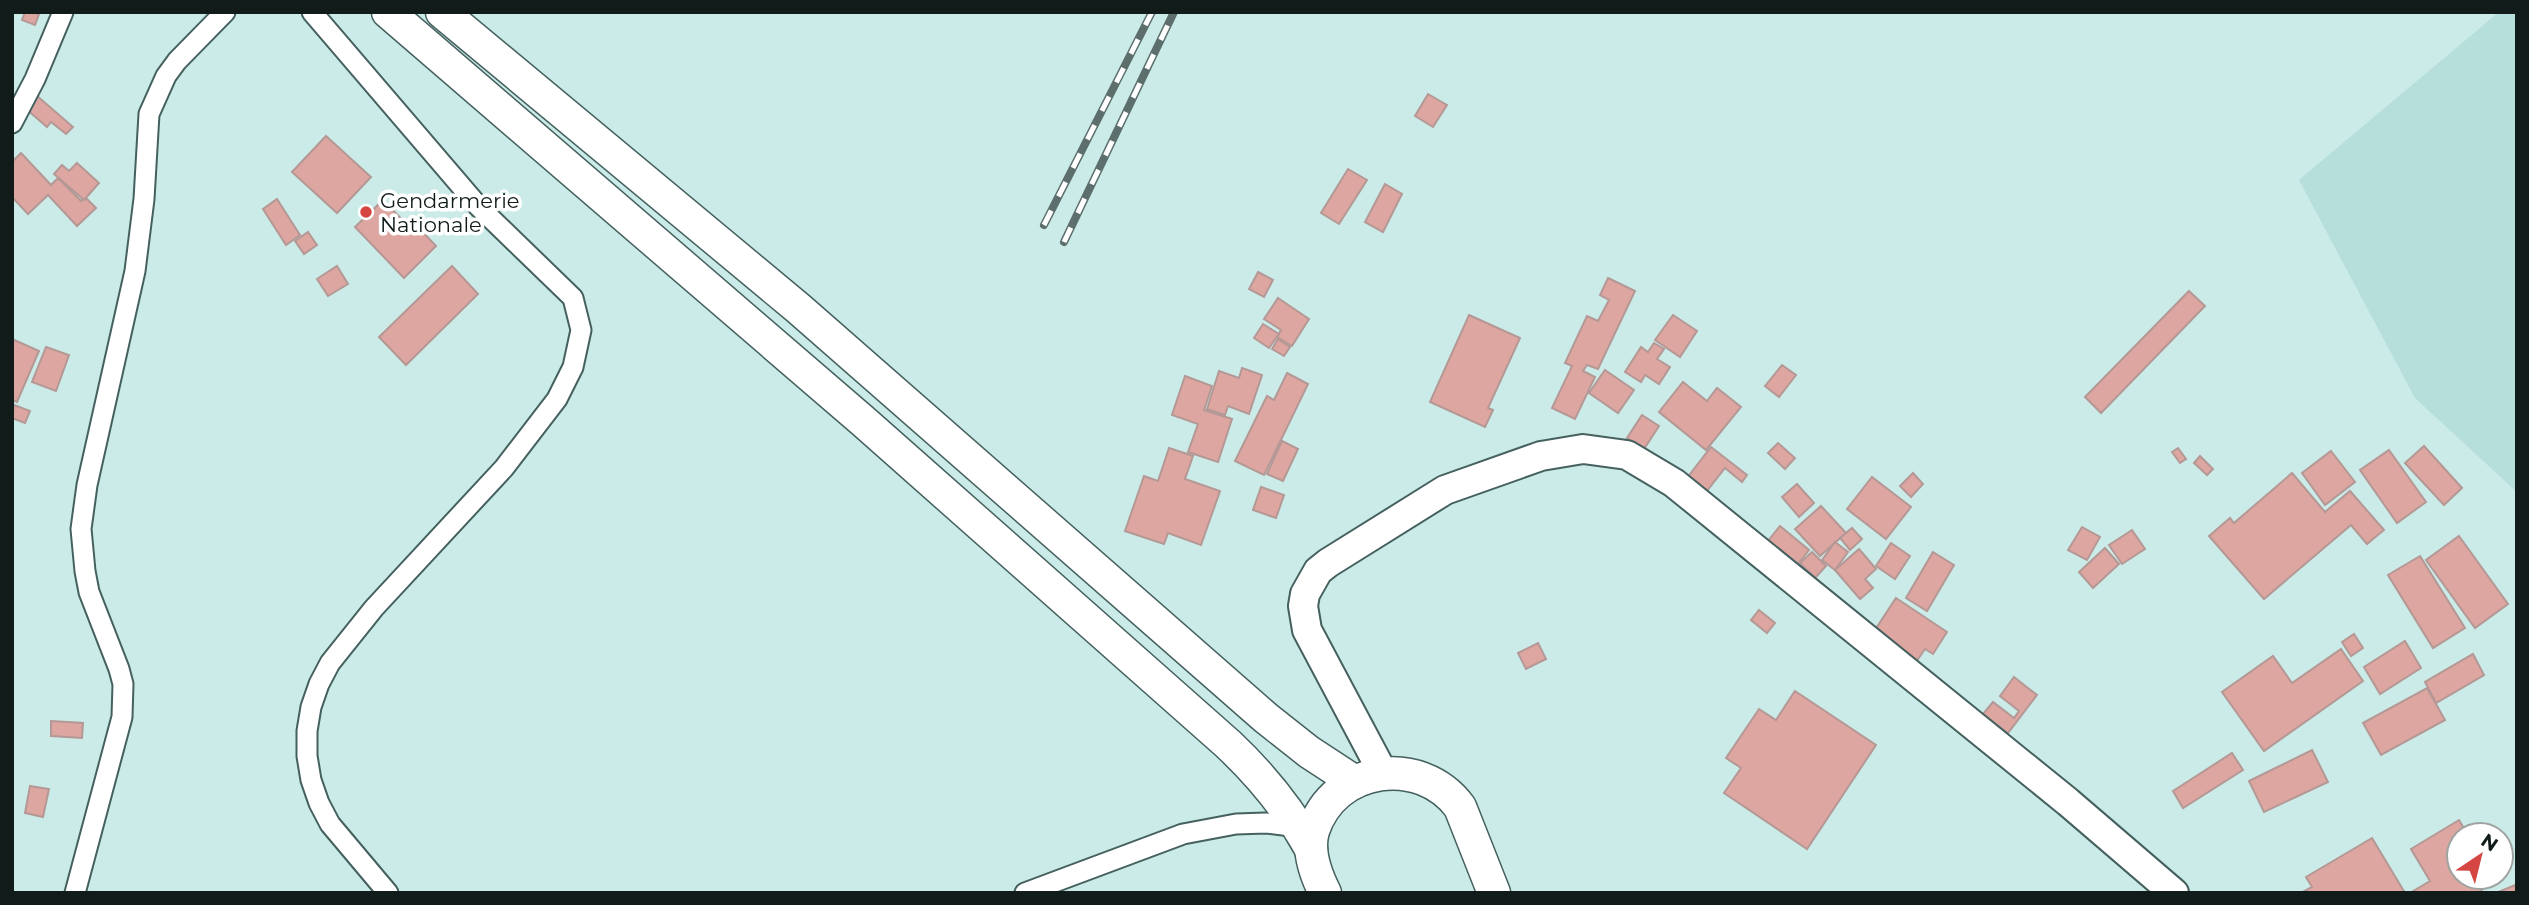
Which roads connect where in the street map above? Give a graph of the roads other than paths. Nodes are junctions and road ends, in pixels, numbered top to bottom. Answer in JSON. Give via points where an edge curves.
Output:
{"nodes":[{"id":1,"x":64,"y":12,"type":"edge"},
{"id":2,"x":312,"y":12,"type":"edge"},
{"id":3,"x":388,"y":12,"type":"edge"},
{"id":4,"x":442,"y":12,"type":"edge"},
{"id":5,"x":213,"y":16,"type":"edge"},
{"id":6,"x":12,"y":123,"type":"edge"},
{"id":7,"x":1369,"y":778,"type":"junction"},
{"id":8,"x":1305,"y":838,"type":"junction"},
{"id":9,"x":75,"y":893,"type":"edge"},
{"id":10,"x":388,"y":893,"type":"edge"},
{"id":11,"x":1026,"y":893,"type":"edge"},
{"id":12,"x":1325,"y":893,"type":"edge"},
{"id":13,"x":1494,"y":893,"type":"edge"},
{"id":14,"x":2174,"y":893,"type":"edge"}],
"edges":[{"from":1,"to":6,"type":"street"},
{"from":2,"to":10,"type":"street","via":[[480,207],[573,298],[581,330],[573,367],[557,398],[504,468],[374,608],[330,663],[315,696],[307,756],[319,803],[338,834]]},
{"from":3,"to":8,"type":"main road","via":[[863,421],[1228,744],[1254,769]]},
{"from":4,"to":7,"type":"main road","via":[[788,300],[1266,718],[1309,752]]},
{"from":5,"to":9,"type":"street","via":[[166,76],[149,114],[135,271],[83,506],[87,582],[119,669],[123,701]]},
{"from":7,"to":8,"type":"main road","via":[[1331,801]]},
{"from":7,"to":13,"type":"main road","via":[[1413,775],[1452,796]]},
{"from":7,"to":14,"type":"main road","via":[[1307,630],[1303,606],[1310,582],[1328,563],[1446,490],[1541,456],[1583,449],[1605,452],[1627,456],[1674,484]]},
{"from":8,"to":11,"type":"street","via":[[1266,823],[1182,834]]},
{"from":8,"to":12,"type":"main road"}]}
